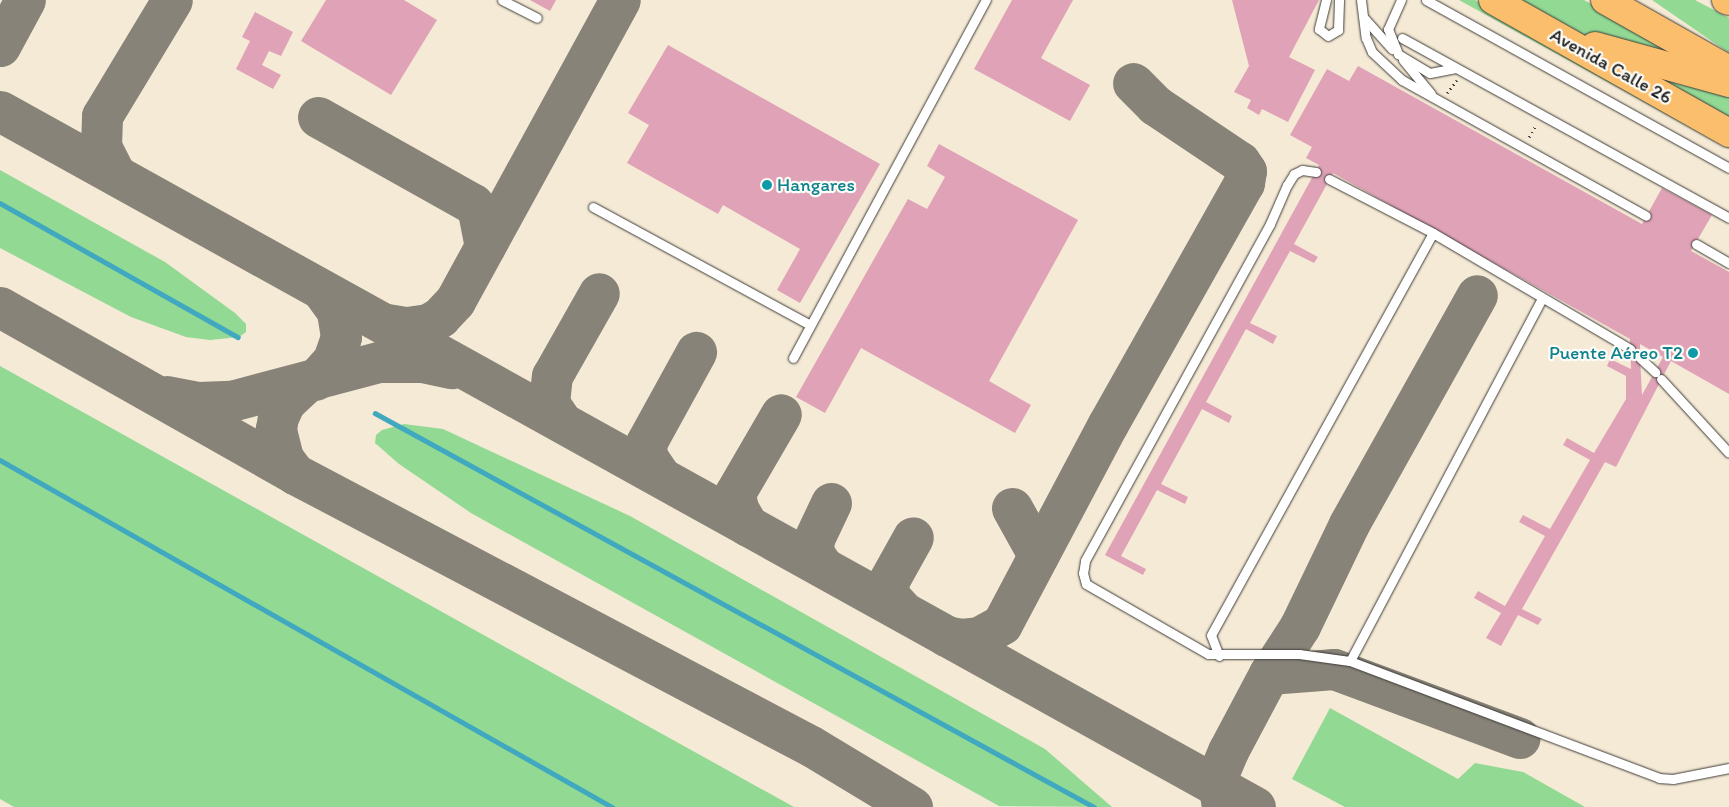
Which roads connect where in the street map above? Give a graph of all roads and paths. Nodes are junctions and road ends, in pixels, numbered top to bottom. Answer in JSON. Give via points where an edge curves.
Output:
{"nodes":[{"id":1,"x":502,"y":0,"type":"edge"},
{"id":2,"x":986,"y":0,"type":"edge"},
{"id":3,"x":1326,"y":0,"type":"edge"},
{"id":4,"x":1339,"y":0,"type":"edge"},
{"id":5,"x":1361,"y":0,"type":"edge"},
{"id":6,"x":1401,"y":0,"type":"edge"},
{"id":7,"x":1426,"y":0,"type":"edge"},
{"id":8,"x":1493,"y":0,"type":"edge"},
{"id":9,"x":1605,"y":0,"type":"edge"},
{"id":10,"x":1630,"y":0,"type":"edge"},
{"id":11,"x":1362,"y":16,"type":"junction"},
{"id":12,"x":538,"y":18,"type":"dead end"},
{"id":13,"x":1662,"y":32,"type":"junction"},
{"id":14,"x":1402,"y":38,"type":"dead end"},
{"id":15,"x":1562,"y":38,"type":"junction"},
{"id":16,"x":1398,"y":54,"type":"junction"},
{"id":17,"x":1460,"y":70,"type":"junction"},
{"id":18,"x":1729,"y":70,"type":"edge"},
{"id":19,"x":1729,"y":83,"type":"edge"},
{"id":20,"x":1438,"y":101,"type":"junction"},
{"id":21,"x":1542,"y":115,"type":"junction"},
{"id":22,"x":1729,"y":133,"type":"edge"},
{"id":23,"x":1523,"y":148,"type":"junction"},
{"id":24,"x":1729,"y":168,"type":"edge"},
{"id":25,"x":1316,"y":172,"type":"dead end"},
{"id":26,"x":1330,"y":179,"type":"dead end"},
{"id":27,"x":593,"y":207,"type":"dead end"},
{"id":28,"x":1646,"y":216,"type":"dead end"},
{"id":29,"x":1729,"y":218,"type":"edge"},
{"id":30,"x":1433,"y":233,"type":"junction"},
{"id":31,"x":1696,"y":244,"type":"dead end"},
{"id":32,"x":1729,"y":263,"type":"edge"},
{"id":33,"x":1542,"y":298,"type":"junction"},
{"id":34,"x":810,"y":325,"type":"junction"},
{"id":35,"x":1630,"y":349,"type":"dead end"},
{"id":36,"x":793,"y":358,"type":"dead end"},
{"id":37,"x":1640,"y":358,"type":"dead end"},
{"id":38,"x":1729,"y":453,"type":"edge"},
{"id":39,"x":1219,"y":656,"type":"junction"},
{"id":40,"x":1350,"y":661,"type":"junction"},
{"id":41,"x":1729,"y":768,"type":"edge"}],
"edges":[{"from":1,"to":12,"type":"lane"},
{"from":2,"to":34,"type":"lane"},
{"from":3,"to":4,"type":"lane","via":[[1319,29],[1328,36],[1338,30]]},
{"from":5,"to":11,"type":"lane"},
{"from":6,"to":16,"type":"lane","via":[[1388,29],[1390,42]]},
{"from":7,"to":24,"type":"lane"},
{"from":8,"to":15,"type":"main road","name":"Avenida Calle 26"},
{"from":9,"to":13,"type":"main road"},
{"from":10,"to":13,"type":"main road"},
{"from":11,"to":16,"type":"lane","via":[[1377,36]]},
{"from":11,"to":20,"type":"lane","via":[[1372,52],[1383,65]]},
{"from":13,"to":18,"type":"main road"},
{"from":14,"to":17,"type":"lane"},
{"from":15,"to":19,"type":"main road"},
{"from":15,"to":22,"type":"main road","name":"Avenida Calle 26"},
{"from":16,"to":17,"type":"lane","via":[[1430,73]]},
{"from":16,"to":20,"type":"lane"},
{"from":17,"to":20,"type":"path"},
{"from":17,"to":21,"type":"lane"},
{"from":20,"to":23,"type":"lane"},
{"from":21,"to":23,"type":"path"},
{"from":21,"to":29,"type":"lane"},
{"from":23,"to":28,"type":"lane"},
{"from":25,"to":39,"type":"lane","via":[[1302,170],[1294,174],[1286,185],[1270,224],[1085,561],[1082,573],[1086,584],[1095,592],[1196,649]]},
{"from":26,"to":30,"type":"lane"},
{"from":27,"to":34,"type":"lane"},
{"from":30,"to":33,"type":"lane"},
{"from":30,"to":39,"type":"lane","via":[[1211,635]]},
{"from":31,"to":32,"type":"lane"},
{"from":33,"to":35,"type":"lane"},
{"from":33,"to":40,"type":"lane"},
{"from":34,"to":36,"type":"lane"},
{"from":37,"to":38,"type":"lane"},
{"from":39,"to":40,"type":"lane","via":[[1299,654]]},
{"from":40,"to":41,"type":"lane","via":[[1651,776],[1674,780]]}]}
